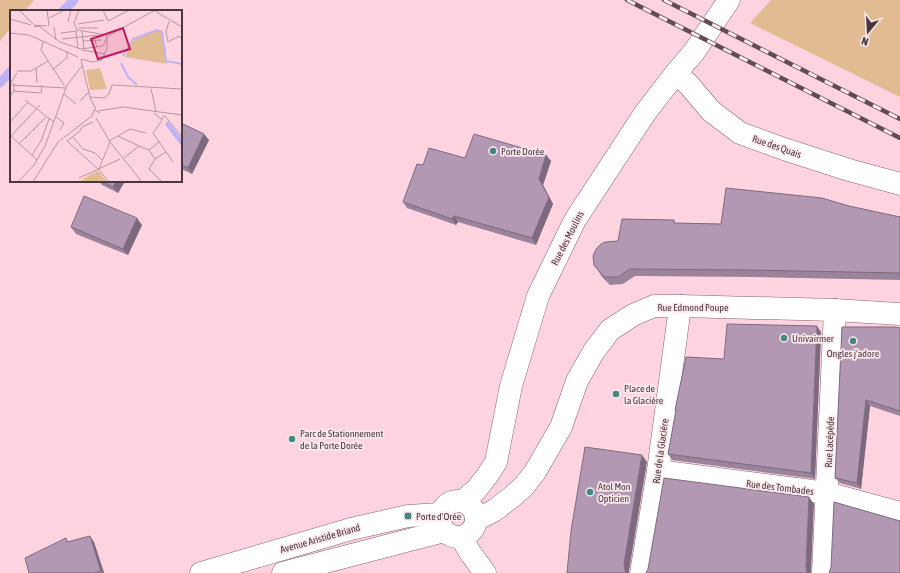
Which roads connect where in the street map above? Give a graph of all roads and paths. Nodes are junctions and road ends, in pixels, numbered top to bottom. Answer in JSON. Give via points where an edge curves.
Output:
{"nodes":[{"id":1,"x":729,"y":0,"type":"edge"},
{"id":2,"x":676,"y":73,"type":"junction"},
{"id":3,"x":900,"y":184,"type":"edge"},
{"id":4,"x":681,"y":306,"type":"junction"},
{"id":5,"x":835,"y":310,"type":"junction"},
{"id":6,"x":900,"y":314,"type":"edge"},
{"id":7,"x":658,"y":472,"type":"junction"},
{"id":8,"x":827,"y":493,"type":"junction"},
{"id":9,"x":463,"y":501,"type":"junction"},
{"id":10,"x":900,"y":513,"type":"edge"},
{"id":11,"x":476,"y":520,"type":"junction"},
{"id":12,"x":448,"y":527,"type":"junction"},
{"id":13,"x":201,"y":573,"type":"edge"},
{"id":14,"x":283,"y":573,"type":"edge"},
{"id":15,"x":485,"y":573,"type":"edge"},
{"id":16,"x":641,"y":573,"type":"edge"},
{"id":17,"x":823,"y":573,"type":"edge"}],
"edges":[{"from":1,"to":2,"type":"street","name":"Rue des Moulins","via":[[694,52]]},
{"from":2,"to":3,"type":"street","name":"Rue des Quais","via":[[689,84],[711,111],[740,133],[849,170]]},
{"from":2,"to":9,"type":"street","name":"Rue des Moulins","via":[[645,113],[575,220],[538,296],[511,386],[496,462],[476,490]]},
{"from":4,"to":5,"type":"street","name":"Rue Edmond Poupe"},
{"from":4,"to":7,"type":"street","name":"Rue de la Glacière"},
{"from":4,"to":11,"type":"street","name":"Rue Edmond Poupe","via":[[654,306],[633,314],[610,330],[594,351],[577,381],[561,427],[535,472],[513,496]]},
{"from":5,"to":6,"type":"street","name":"Rue Edmond Poupe"},
{"from":5,"to":8,"type":"street","name":"Rue Lacépède"},
{"from":7,"to":8,"type":"street","name":"Rue des Tombades"},
{"from":7,"to":16,"type":"street","name":"Rue de la Glacière"},
{"from":8,"to":10,"type":"street","name":"Rue des Tombades"},
{"from":8,"to":17,"type":"street","name":"Rue Lacépède"},
{"from":9,"to":11,"type":"street","via":[[473,508]]},
{"from":9,"to":12,"type":"street","via":[[451,502],[442,509]]},
{"from":11,"to":12,"type":"street","via":[[466,535]]},
{"from":12,"to":13,"type":"street","name":"Avenue Aristide Briand","via":[[408,516],[351,529]]},
{"from":12,"to":14,"type":"street"},
{"from":12,"to":15,"type":"street"}]}
